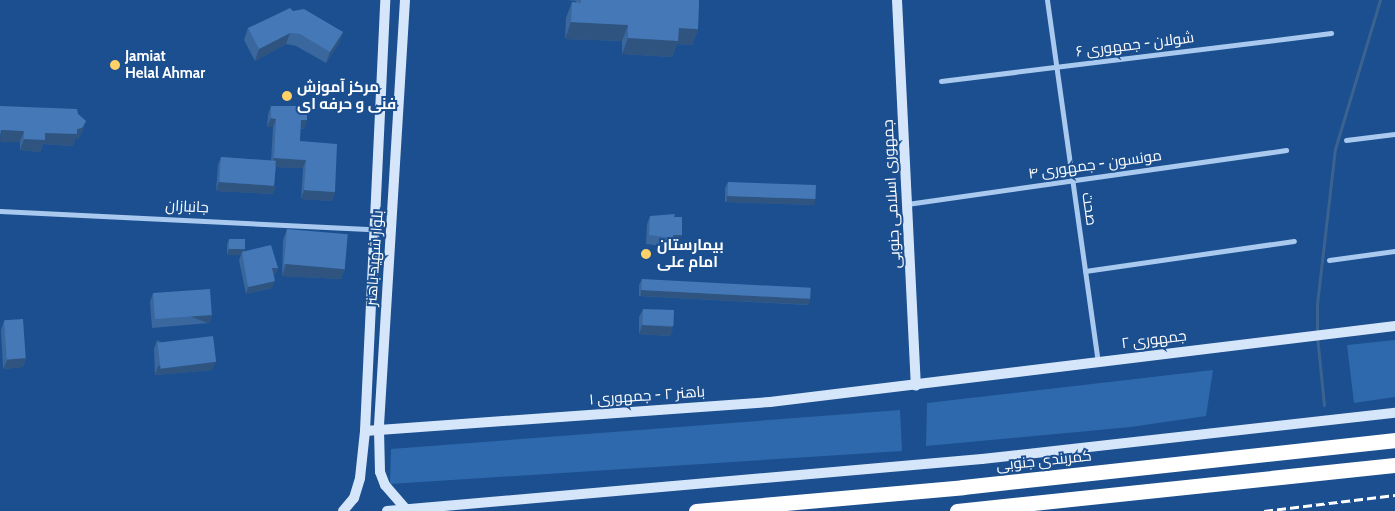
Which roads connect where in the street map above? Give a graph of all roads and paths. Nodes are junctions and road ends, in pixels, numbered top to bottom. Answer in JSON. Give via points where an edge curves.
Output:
{"nodes":[{"id":1,"x":385,"y":0,"type":"edge"},
{"id":2,"x":405,"y":0,"type":"edge"},
{"id":3,"x":898,"y":0,"type":"edge"},
{"id":4,"x":1047,"y":0,"type":"edge"},
{"id":5,"x":1331,"y":33,"type":"dead end"},
{"id":6,"x":1056,"y":67,"type":"junction"},
{"id":7,"x":941,"y":81,"type":"dead end"},
{"id":8,"x":1395,"y":134,"type":"edge"},
{"id":9,"x":1346,"y":140,"type":"dead end"},
{"id":10,"x":1286,"y":150,"type":"dead end"},
{"id":11,"x":1072,"y":180,"type":"junction"},
{"id":12,"x":907,"y":204,"type":"junction"},
{"id":13,"x":0,"y":211,"type":"edge"},
{"id":14,"x":373,"y":229,"type":"junction"},
{"id":15,"x":1294,"y":242,"type":"dead end"},
{"id":16,"x":1395,"y":251,"type":"edge"},
{"id":17,"x":1329,"y":260,"type":"dead end"},
{"id":18,"x":1085,"y":271,"type":"junction"},
{"id":19,"x":1395,"y":326,"type":"edge"},
{"id":20,"x":1098,"y":362,"type":"junction"},
{"id":21,"x":916,"y":386,"type":"junction"},
{"id":22,"x":1395,"y":413,"type":"edge"},
{"id":23,"x":365,"y":430,"type":"junction"},
{"id":24,"x":379,"y":430,"type":"junction"},
{"id":25,"x":1395,"y":440,"type":"edge"},
{"id":26,"x":1395,"y":465,"type":"edge"},
{"id":27,"x":406,"y":510,"type":"edge"},
{"id":28,"x":343,"y":511,"type":"edge"},
{"id":29,"x":387,"y":511,"type":"edge"},
{"id":30,"x":696,"y":511,"type":"edge"},
{"id":31,"x":957,"y":511,"type":"edge"}],
"edges":[{"from":1,"to":14,"type":"main road","name":"بلوار شهید باهنر"},
{"from":2,"to":24,"type":"main road","name":"بلوار شهید باهنر"},
{"from":3,"to":12,"type":"main road","name":"جمهوری اسلامی جنوبی"},
{"from":4,"to":6,"type":"street","name":"صحت"},
{"from":5,"to":6,"type":"street","name":"شولان - جمهوری ۶"},
{"from":6,"to":7,"type":"street","name":"شولان - جمهوری ۶"},
{"from":6,"to":11,"type":"street","name":"صحت"},
{"from":8,"to":9,"type":"street"},
{"from":10,"to":11,"type":"street","name":"مونسون - جمهوری ۴"},
{"from":11,"to":12,"type":"street","name":"مونسون - جمهوری ۴"},
{"from":11,"to":18,"type":"street","name":"صحت"},
{"from":12,"to":21,"type":"main road","name":"جمهوری اسلامی جنوبی"},
{"from":13,"to":14,"type":"street","name":"جانبازان"},
{"from":14,"to":23,"type":"main road","name":"بلوار شهید باهنر"},
{"from":15,"to":18,"type":"street"},
{"from":16,"to":17,"type":"street"},
{"from":18,"to":20,"type":"street","name":"صحت"},
{"from":19,"to":20,"type":"main road","name":"جمهوری ۲"},
{"from":20,"to":21,"type":"main road","name":"جمهوری ۲"},
{"from":21,"to":24,"type":"main road","name":"باهنر ۲ - جمهوری ۱","via":[[770,402]]},
{"from":22,"to":27,"type":"main road","via":[[954,462]]},
{"from":23,"to":24,"type":"main road","name":"باهنر ۲ - جمهوری ۱"},
{"from":23,"to":28,"type":"main road","name":"بلوار شهید باهنر","via":[[360,478],[354,498]]},
{"from":24,"to":27,"type":"main road","name":"بلوار شهید باهنر","via":[[383,478],[391,494]]},
{"from":25,"to":30,"type":"highway","name":"کمربندی جنوبی","via":[[963,488]]},
{"from":26,"to":31,"type":"highway"},
{"from":27,"to":29,"type":"main road"}]}
